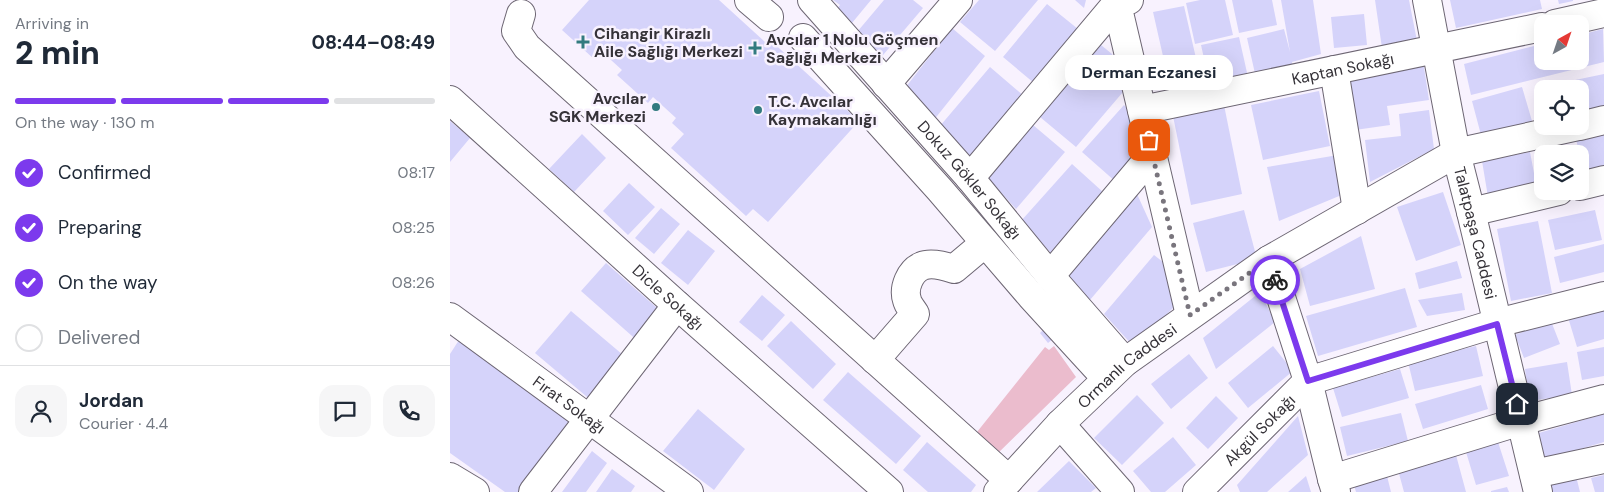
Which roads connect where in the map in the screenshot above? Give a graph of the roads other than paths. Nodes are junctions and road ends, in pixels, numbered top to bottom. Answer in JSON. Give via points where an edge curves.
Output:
{"nodes":[{"id":1,"x":812,"y":0,"type":"edge"},
{"id":2,"x":958,"y":0,"type":"edge"},
{"id":3,"x":1427,"y":0,"type":"edge"},
{"id":4,"x":1121,"y":1,"type":"edge"},
{"id":5,"x":1604,"y":13,"type":"edge"},
{"id":6,"x":521,"y":14,"type":"dead end"},
{"id":7,"x":1589,"y":16,"type":"edge"},
{"id":8,"x":1534,"y":28,"type":"edge"},
{"id":9,"x":803,"y":38,"type":"dead end"},
{"id":10,"x":1436,"y":50,"type":"junction"},
{"id":11,"x":1334,"y":70,"type":"junction"},
{"id":12,"x":886,"y":84,"type":"junction"},
{"id":13,"x":450,"y":100,"type":"edge"},
{"id":14,"x":1142,"y":110,"type":"junction"},
{"id":15,"x":1604,"y":120,"type":"edge"},
{"id":16,"x":1589,"y":124,"type":"edge"},
{"id":17,"x":1538,"y":135,"type":"edge"},
{"id":18,"x":1456,"y":153,"type":"junction"},
{"id":19,"x":1152,"y":154,"type":"junction"},
{"id":20,"x":970,"y":178,"type":"junction"},
{"id":21,"x":1604,"y":180,"type":"edge"},
{"id":22,"x":1589,"y":184,"type":"edge"},
{"id":23,"x":1534,"y":197,"type":"edge"},
{"id":24,"x":1357,"y":210,"type":"junction"},
{"id":25,"x":1471,"y":212,"type":"junction"},
{"id":26,"x":985,"y":243,"type":"junction"},
{"id":27,"x":1268,"y":260,"type":"junction"},
{"id":28,"x":1050,"y":276,"type":"junction"},
{"id":29,"x":1604,"y":296,"type":"edge"},
{"id":30,"x":678,"y":306,"type":"junction"},
{"id":31,"x":1190,"y":315,"type":"junction"},
{"id":32,"x":450,"y":317,"type":"edge"},
{"id":33,"x":1497,"y":324,"type":"junction"},
{"id":34,"x":875,"y":360,"type":"junction"},
{"id":35,"x":1116,"y":371,"type":"junction"},
{"id":36,"x":1308,"y":381,"type":"junction"},
{"id":37,"x":1604,"y":400,"type":"edge"},
{"id":38,"x":588,"y":418,"type":"junction"},
{"id":39,"x":1521,"y":421,"type":"junction"},
{"id":40,"x":1060,"y":424,"type":"junction"},
{"id":41,"x":1604,"y":458,"type":"edge"},
{"id":42,"x":450,"y":477,"type":"edge"},
{"id":43,"x":1536,"y":483,"type":"edge"},
{"id":44,"x":1334,"y":485,"type":"edge"},
{"id":45,"x":1004,"y":486,"type":"edge"},
{"id":46,"x":475,"y":492,"type":"edge"},
{"id":47,"x":533,"y":492,"type":"edge"},
{"id":48,"x":689,"y":492,"type":"edge"},
{"id":49,"x":889,"y":492,"type":"edge"},
{"id":50,"x":1120,"y":492,"type":"edge"},
{"id":51,"x":1198,"y":492,"type":"edge"}],
"edges":[{"from":1,"to":12,"type":"street","name":"Dokuz Gökler Sokağı"},
{"from":2,"to":12,"type":"street"},
{"from":3,"to":10,"type":"street","name":"Talatpaşa Caddesi"},
{"from":4,"to":14,"type":"street"},
{"from":4,"to":20,"type":"street"},
{"from":5,"to":7,"type":"street"},
{"from":6,"to":34,"type":"street","via":[[516,31],[527,47]]},
{"from":8,"to":10,"type":"street","name":"Kaptan Sokağı"},
{"from":9,"to":26,"type":"street"},
{"from":10,"to":11,"type":"street","name":"Kaptan Sokağı"},
{"from":10,"to":18,"type":"street","name":"Talatpaşa Caddesi"},
{"from":11,"to":14,"type":"street","name":"Kaptan Sokağı"},
{"from":11,"to":24,"type":"street"},
{"from":12,"to":20,"type":"street","name":"Dokuz Gökler Sokağı"},
{"from":13,"to":30,"type":"street","name":"Dicle Sokağı"},
{"from":14,"to":19,"type":"street"},
{"from":15,"to":16,"type":"street","name":"Ormanlı Caddesi"},
{"from":17,"to":18,"type":"street","name":"Ormanlı Caddesi"},
{"from":18,"to":24,"type":"street","name":"Ormanlı Caddesi"},
{"from":18,"to":25,"type":"street","name":"Talatpaşa Caddesi"},
{"from":19,"to":28,"type":"street"},
{"from":19,"to":31,"type":"street"},
{"from":20,"to":28,"type":"street","name":"Dokuz Gökler Sokağı"},
{"from":21,"to":22,"type":"street"},
{"from":23,"to":25,"type":"street"},
{"from":24,"to":27,"type":"street","name":"Ormanlı Caddesi"},
{"from":25,"to":33,"type":"street","name":"Talatpaşa Caddesi"},
{"from":26,"to":34,"type":"street","via":[[954,269],[923,265],[916,270],[906,291],[907,301],[915,314]]},
{"from":26,"to":35,"type":"street"},
{"from":27,"to":31,"type":"street","name":"Ormanlı Caddesi"},
{"from":27,"to":36,"type":"street"},
{"from":28,"to":35,"type":"street","name":"Dokuz Gökler Sokağı"},
{"from":29,"to":33,"type":"street","name":"Akgül Sokağı"},
{"from":30,"to":38,"type":"street"},
{"from":30,"to":49,"type":"street","name":"Dicle Sokağı"},
{"from":31,"to":35,"type":"street","name":"Ormanlı Caddesi"},
{"from":32,"to":38,"type":"street","name":"Fırat Sokağı"},
{"from":33,"to":36,"type":"street","name":"Akgül Sokağı"},
{"from":33,"to":39,"type":"street","name":"Talatpaşa Caddesi"},
{"from":34,"to":45,"type":"street"},
{"from":35,"to":40,"type":"street","name":"Ormanlı Caddesi"},
{"from":36,"to":44,"type":"street"},
{"from":36,"to":51,"type":"street","name":"Akgül Sokağı"},
{"from":37,"to":39,"type":"street"},
{"from":38,"to":47,"type":"street"},
{"from":38,"to":48,"type":"street","name":"Fırat Sokağı"},
{"from":39,"to":43,"type":"street","name":"Talatpaşa Caddesi"},
{"from":39,"to":44,"type":"street"},
{"from":40,"to":45,"type":"street","name":"Ormanlı Caddesi"},
{"from":40,"to":50,"type":"street"},
{"from":41,"to":43,"type":"street"},
{"from":42,"to":46,"type":"street"}]}
